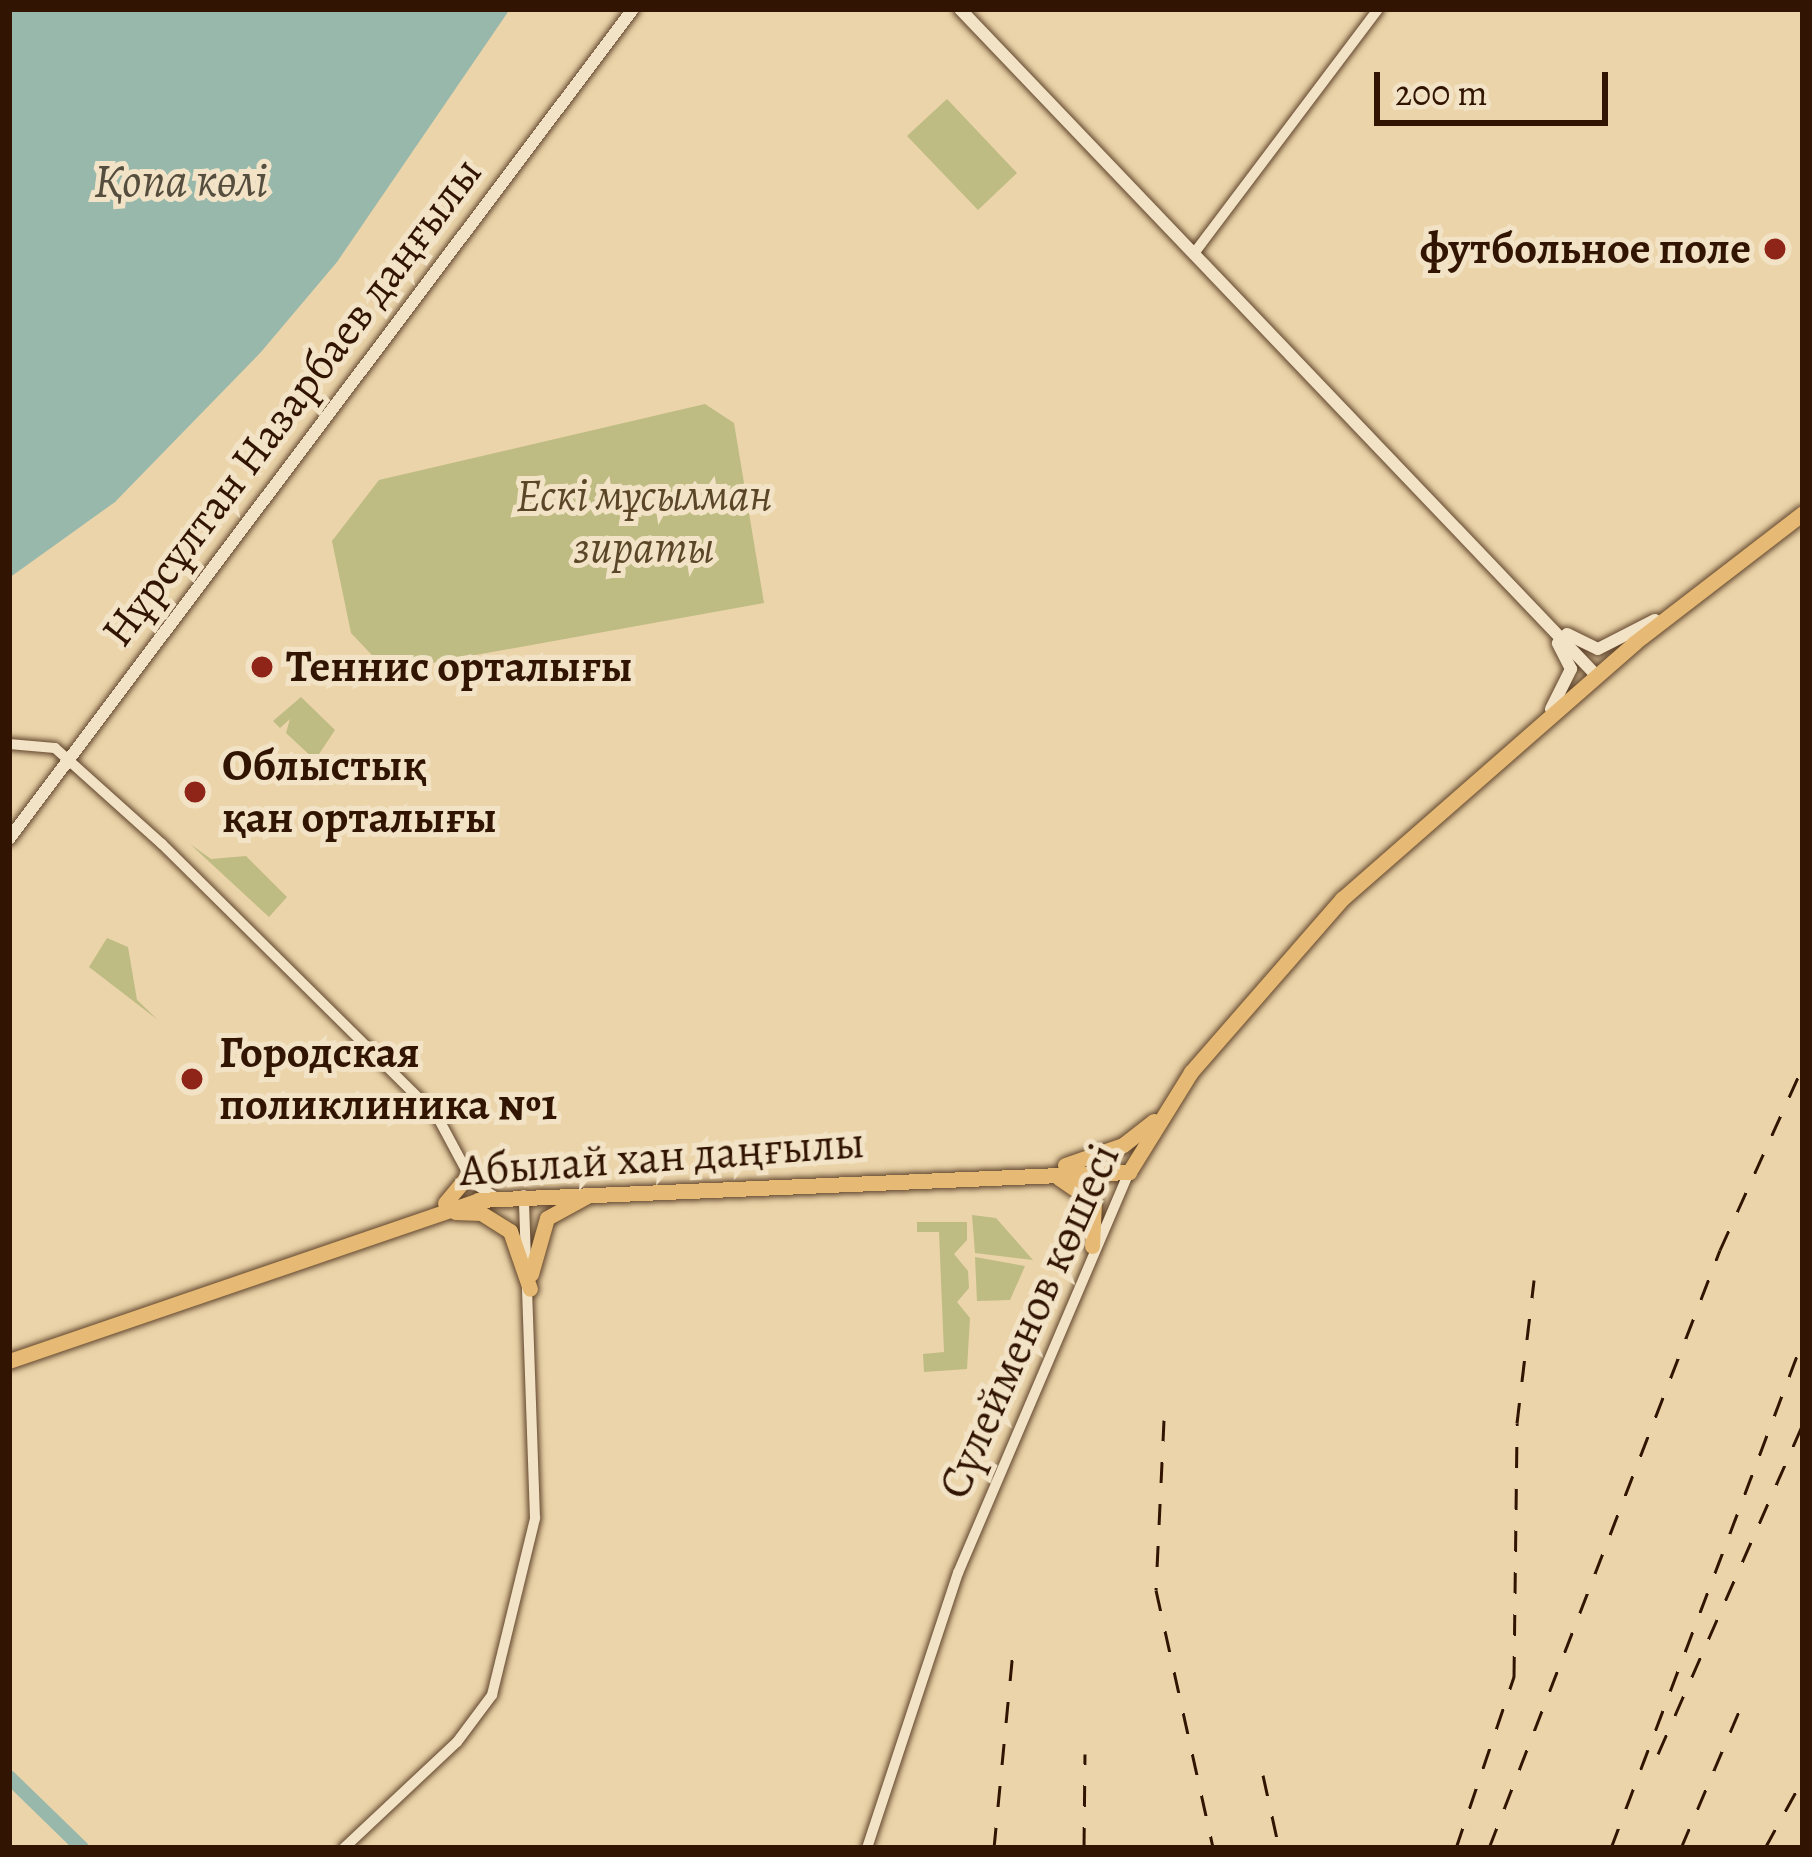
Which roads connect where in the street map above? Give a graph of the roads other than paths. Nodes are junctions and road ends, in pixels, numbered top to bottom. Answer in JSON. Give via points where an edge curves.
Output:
{"nodes":[{"id":1,"x":633,"y":9,"type":"edge"},
{"id":2,"x":960,"y":9,"type":"edge"},
{"id":3,"x":1378,"y":9,"type":"edge"},
{"id":4,"x":1195,"y":252,"type":"junction"},
{"id":5,"x":1803,"y":513,"type":"edge"},
{"id":6,"x":1681,"y":606,"type":"junction"},
{"id":7,"x":1532,"y":608,"type":"junction"},
{"id":8,"x":1598,"y":676,"type":"junction"},
{"id":9,"x":1534,"y":733,"type":"junction"},
{"id":10,"x":9,"y":744,"type":"edge"},
{"id":11,"x":71,"y":759,"type":"junction"},
{"id":12,"x":9,"y":839,"type":"edge"},
{"id":13,"x":1182,"y":1087,"type":"junction"},
{"id":14,"x":1130,"y":1172,"type":"junction"},
{"id":15,"x":1020,"y":1173,"type":"junction"},
{"id":16,"x":468,"y":1176,"type":"junction"},
{"id":17,"x":615,"y":1190,"type":"junction"},
{"id":18,"x":503,"y":1197,"type":"junction"},
{"id":19,"x":524,"y":1202,"type":"junction"},
{"id":20,"x":421,"y":1215,"type":"junction"},
{"id":21,"x":1092,"y":1246,"type":"junction"},
{"id":22,"x":530,"y":1289,"type":"junction"},
{"id":23,"x":9,"y":1360,"type":"edge"},
{"id":24,"x":344,"y":1848,"type":"edge"},
{"id":25,"x":867,"y":1848,"type":"edge"}],
"edges":[{"from":1,"to":11,"type":"main road","name":"Нұрсұлтан Назарбаев даңғылы"},
{"from":2,"to":4,"type":"main road"},
{"from":3,"to":4,"type":"street"},
{"from":4,"to":7,"type":"main road"},
{"from":5,"to":6,"type":"highway","name":"Сүлейменов көшесі"},
{"from":6,"to":7,"type":"main road","via":[[1598,649]]},
{"from":6,"to":8,"type":"highway","name":"Сүлейменов көшесі"},
{"from":7,"to":8,"type":"main road"},
{"from":7,"to":9,"type":"main road","via":[[1571,669]]},
{"from":8,"to":9,"type":"highway","name":"Сүлейменов көшесі"},
{"from":9,"to":13,"type":"highway","name":"Сүлейменов көшесі","via":[[1309,932]]},
{"from":10,"to":11,"type":"street","via":[[39,742]]},
{"from":11,"to":12,"type":"main road","name":"Нұрсұлтан Назарбаев даңғылы"},
{"from":11,"to":16,"type":"street","via":[[410,1087],[448,1130]]},
{"from":13,"to":14,"type":"highway","name":"Сүлейменов көшесі"},
{"from":13,"to":15,"type":"highway","via":[[1123,1145]]},
{"from":14,"to":15,"type":"highway","name":"Абылай хан даңғылы"},
{"from":14,"to":21,"type":"street","name":"Сүлейменов көшесі"},
{"from":15,"to":17,"type":"highway","name":"Абылай хан даңғылы"},
{"from":15,"to":21,"type":"highway","via":[[1087,1192],[1097,1214]]},
{"from":16,"to":18,"type":"street","via":[[482,1192]]},
{"from":16,"to":20,"type":"highway","via":[[455,1197]]},
{"from":17,"to":19,"type":"highway","name":"Абылай хан даңғылы"},
{"from":17,"to":22,"type":"highway","via":[[547,1218]]},
{"from":18,"to":19,"type":"highway","name":"Абылай хан даңғылы"},
{"from":18,"to":20,"type":"highway","name":"Абылай хан даңғылы"},
{"from":19,"to":22,"type":"street"},
{"from":20,"to":22,"type":"highway","via":[[473,1211],[498,1221],[517,1243]]},
{"from":20,"to":23,"type":"highway","name":"Абылай хан даңғылы"},
{"from":21,"to":25,"type":"street","name":"Сүлейменов көшесі","via":[[958,1573]]},
{"from":22,"to":24,"type":"street","via":[[537,1453],[531,1545],[492,1695],[457,1742]]}]}
